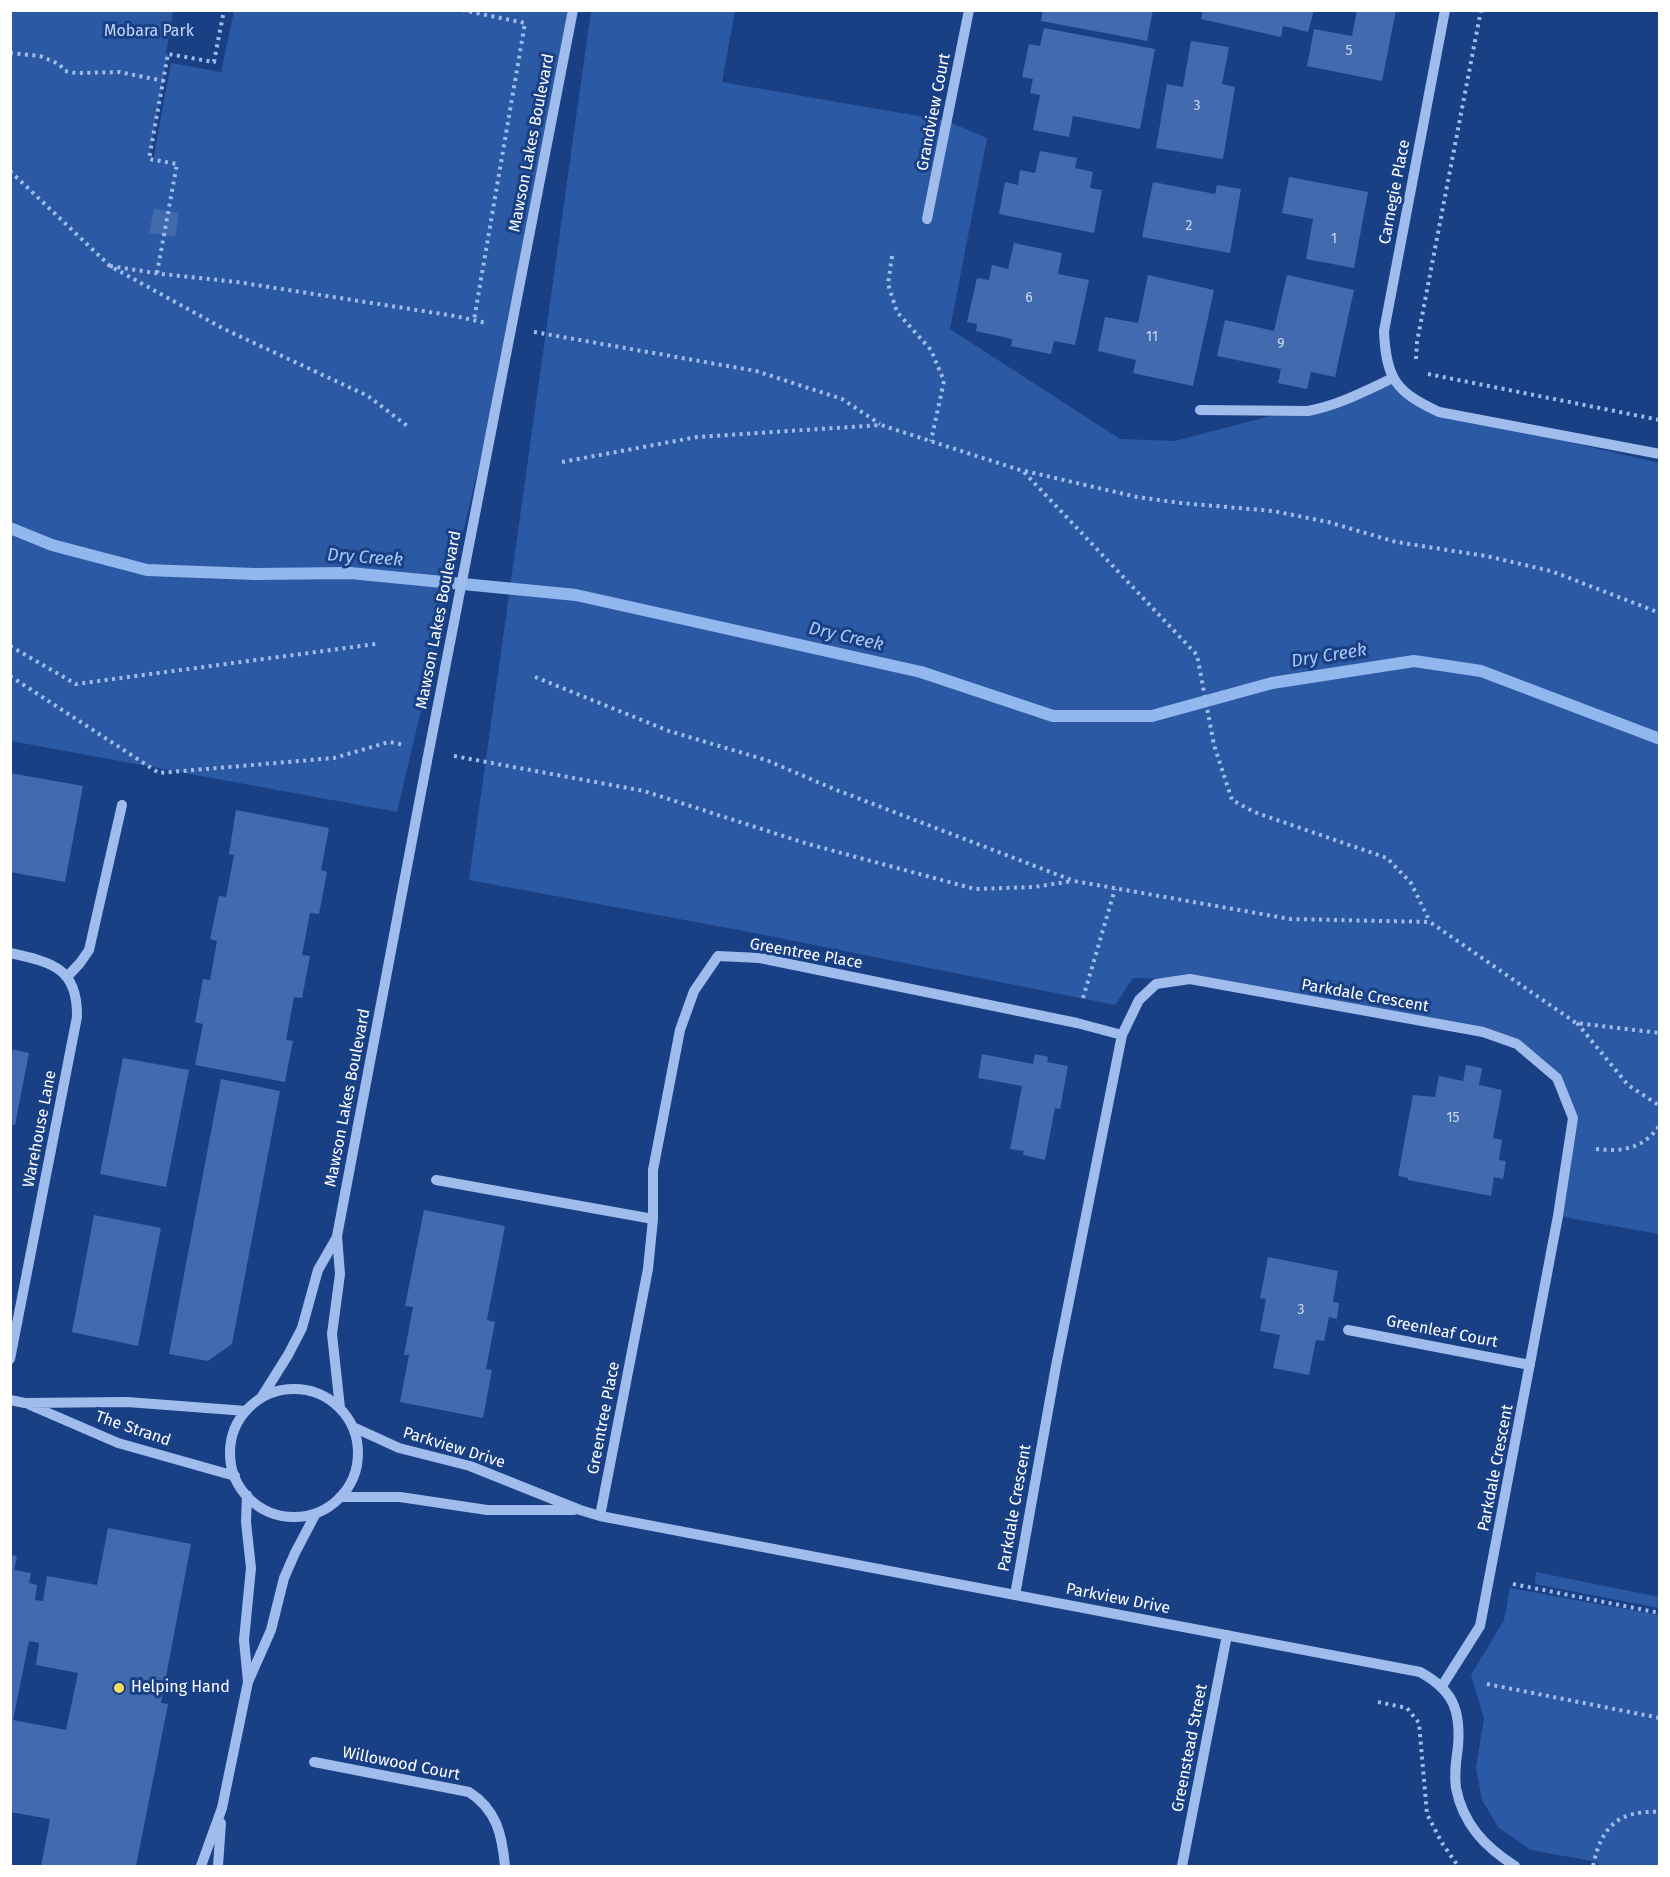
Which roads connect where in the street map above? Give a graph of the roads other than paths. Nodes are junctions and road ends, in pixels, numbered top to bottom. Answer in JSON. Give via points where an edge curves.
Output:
{"nodes":[{"id":1,"x":573,"y":10,"type":"edge"},
{"id":2,"x":969,"y":10,"type":"edge"},
{"id":3,"x":1446,"y":10,"type":"edge"},
{"id":4,"x":927,"y":219,"type":"dead end"},
{"id":5,"x":1393,"y":378,"type":"junction"},
{"id":6,"x":1200,"y":410,"type":"dead end"},
{"id":7,"x":1659,"y":454,"type":"edge"},
{"id":8,"x":122,"y":805,"type":"dead end"},
{"id":9,"x":10,"y":953,"type":"edge"},
{"id":10,"x":68,"y":977,"type":"junction"},
{"id":11,"x":1122,"y":1035,"type":"junction"},
{"id":12,"x":436,"y":1180,"type":"dead end"},
{"id":13,"x":652,"y":1219,"type":"junction"},
{"id":14,"x":337,"y":1236,"type":"junction"},
{"id":15,"x":1348,"y":1330,"type":"dead end"},
{"id":16,"x":10,"y":1359,"type":"edge"},
{"id":17,"x":1530,"y":1365,"type":"junction"},
{"id":18,"x":260,"y":1398,"type":"junction"},
{"id":19,"x":10,"y":1400,"type":"edge"},
{"id":20,"x":25,"y":1403,"type":"junction"},
{"id":21,"x":340,"y":1408,"type":"junction"},
{"id":22,"x":246,"y":1411,"type":"junction"},
{"id":23,"x":353,"y":1427,"type":"junction"},
{"id":24,"x":235,"y":1476,"type":"junction"},
{"id":25,"x":247,"y":1495,"type":"junction"},
{"id":26,"x":340,"y":1497,"type":"junction"},
{"id":27,"x":580,"y":1510,"type":"junction"},
{"id":28,"x":316,"y":1513,"type":"junction"},
{"id":29,"x":600,"y":1516,"type":"junction"},
{"id":30,"x":1015,"y":1595,"type":"junction"},
{"id":31,"x":1227,"y":1635,"type":"junction"},
{"id":32,"x":248,"y":1682,"type":"junction"},
{"id":33,"x":1442,"y":1686,"type":"junction"},
{"id":34,"x":314,"y":1762,"type":"dead end"},
{"id":35,"x":222,"y":1808,"type":"junction"},
{"id":36,"x":201,"y":1866,"type":"edge"},
{"id":37,"x":218,"y":1866,"type":"edge"},
{"id":38,"x":505,"y":1866,"type":"edge"},
{"id":39,"x":1182,"y":1866,"type":"edge"},
{"id":40,"x":1515,"y":1866,"type":"edge"}],
"edges":[{"from":1,"to":14,"type":"street","name":"Mawson Lakes Boulevard","bridge":true},
{"from":2,"to":4,"type":"street","name":"Grandview Court"},
{"from":3,"to":5,"type":"street","name":"Carnegie Place","via":[[1384,331],[1385,358]]},
{"from":5,"to":6,"type":"street","via":[[1347,400],[1308,411]]},
{"from":5,"to":7,"type":"street","name":"Carnegie Place","via":[[1414,400],[1439,412]]},
{"from":8,"to":10,"type":"street","via":[[89,950]]},
{"from":9,"to":10,"type":"street","via":[[43,960]]},
{"from":10,"to":16,"type":"street","name":"Warehouse Lane","via":[[77,999],[77,1017]]},
{"from":11,"to":13,"type":"street","name":"Greentree Place","via":[[760,958],[718,956],[694,991],[680,1030],[653,1170]]},
{"from":11,"to":17,"type":"street","name":"Parkdale Crescent","via":[[1139,1000],[1156,984],[1191,979],[1483,1032],[1517,1044],[1557,1078],[1573,1118]]},
{"from":11,"to":30,"type":"street","name":"Parkdale Crescent"},
{"from":12,"to":13,"type":"street"},
{"from":13,"to":29,"type":"street","name":"Greentree Place","via":[[648,1269]]},
{"from":14,"to":18,"type":"street","name":"Mawson Lakes Boulevard","via":[[318,1270],[302,1328]]},
{"from":14,"to":21,"type":"street","name":"Mawson Lakes Boulevard","via":[[340,1274],[332,1334]]},
{"from":15,"to":17,"type":"street","name":"Greenleaf Court"},
{"from":17,"to":33,"type":"street","name":"Parkdale Crescent","via":[[1480,1626]]},
{"from":18,"to":21,"type":"street","via":[[277,1391],[305,1389]]},
{"from":18,"to":22,"type":"street"},
{"from":19,"to":20,"type":"street","name":"The Strand"},
{"from":20,"to":22,"type":"street","name":"The Strand","via":[[127,1402]]},
{"from":20,"to":24,"type":"street","name":"The Strand","via":[[118,1443]]},
{"from":21,"to":23,"type":"street"},
{"from":22,"to":24,"type":"street","via":[[231,1442]]},
{"from":23,"to":26,"type":"street","via":[[356,1467]]},
{"from":23,"to":27,"type":"street","name":"Parkview Drive","via":[[399,1448],[470,1466]]},
{"from":24,"to":25,"type":"street"},
{"from":25,"to":28,"type":"street","via":[[267,1511],[284,1516]]},
{"from":25,"to":32,"type":"street","via":[[251,1568],[244,1640]]},
{"from":26,"to":27,"type":"street","name":"Parkview Drive","via":[[400,1497],[487,1510]]},
{"from":26,"to":28,"type":"street"},
{"from":27,"to":29,"type":"street","name":"Parkview Drive"},
{"from":28,"to":32,"type":"street","via":[[284,1578],[272,1630]]},
{"from":29,"to":30,"type":"street","name":"Parkview Drive"},
{"from":30,"to":31,"type":"street","name":"Parkview Drive"},
{"from":31,"to":33,"type":"street","name":"Parkview Drive","via":[[1410,1669]]},
{"from":31,"to":39,"type":"street","name":"Greenstead Street"},
{"from":32,"to":35,"type":"street"},
{"from":33,"to":40,"type":"street","via":[[1457,1713],[1454,1766],[1456,1789],[1465,1814],[1492,1851]]},
{"from":34,"to":38,"type":"street","name":"Willowood Court","via":[[469,1792],[482,1800],[498,1828]]},
{"from":35,"to":36,"type":"street"},
{"from":35,"to":37,"type":"street"}]}
